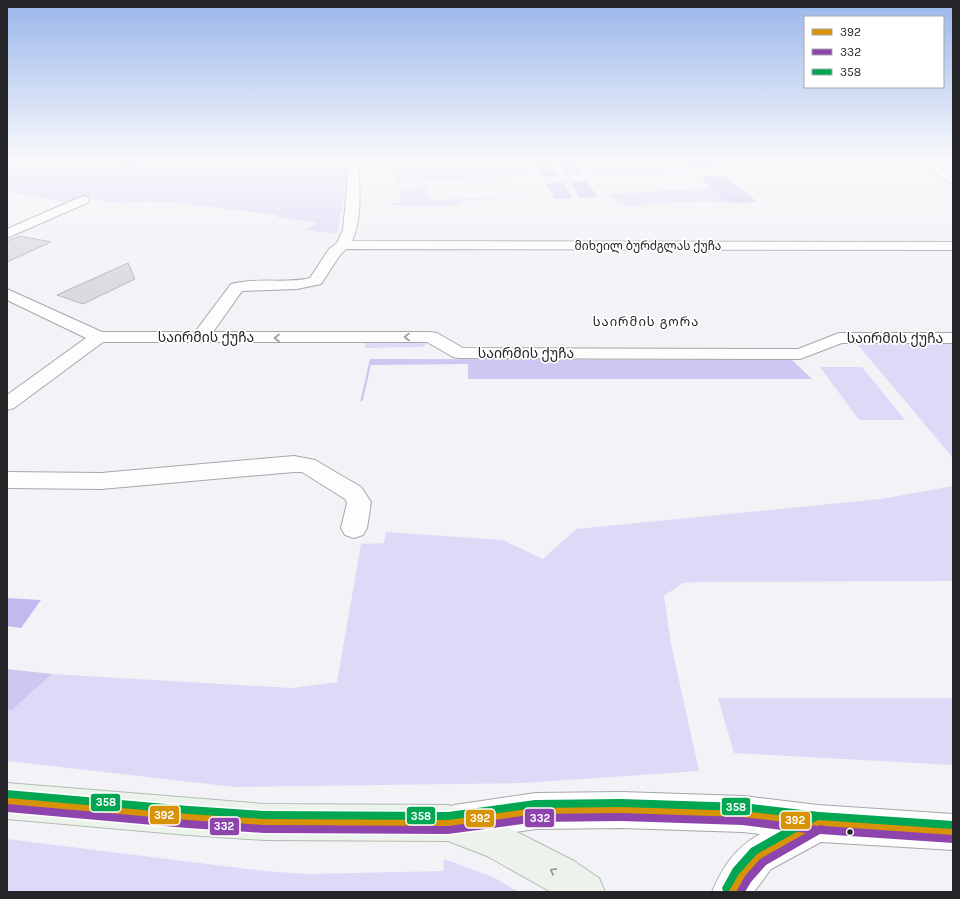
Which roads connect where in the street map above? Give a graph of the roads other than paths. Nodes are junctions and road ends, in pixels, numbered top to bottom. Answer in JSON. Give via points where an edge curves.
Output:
{"nodes":[{"id":1,"x":81,"y":201,"type":"edge"},
{"id":2,"x":352,"y":201,"type":"edge"},
{"id":3,"x":7,"y":234,"type":"edge"},
{"id":4,"x":343,"y":245,"type":"junction"},
{"id":5,"x":953,"y":246,"type":"edge"},
{"id":6,"x":7,"y":294,"type":"edge"},
{"id":7,"x":99,"y":337,"type":"junction"},
{"id":8,"x":200,"y":337,"type":"junction"},
{"id":9,"x":953,"y":338,"type":"edge"},
{"id":10,"x":7,"y":404,"type":"edge"},
{"id":11,"x":7,"y":480,"type":"edge"},
{"id":12,"x":354,"y":528,"type":"dead end"},
{"id":13,"x":7,"y":801,"type":"edge"},
{"id":14,"x":818,"y":823,"type":"junction"},
{"id":15,"x":448,"y":824,"type":"junction"},
{"id":16,"x":953,"y":832,"type":"edge"},
{"id":17,"x":585,"y":892,"type":"edge"},
{"id":18,"x":732,"y":892,"type":"edge"}],
"edges":[{"from":1,"to":3,"type":"street"},
{"from":2,"to":4,"type":"street","via":[[350,230]]},
{"from":4,"to":5,"type":"street","name":"მიხეილ ბურძგლას ქუჩა"},
{"from":4,"to":8,"type":"street","via":[[334,252],[316,281],[300,285],[250,284],[237,287]]},
{"from":6,"to":7,"type":"street","name":"საირმის ქუჩა"},
{"from":7,"to":8,"type":"street","name":"საირმის ქუჩა"},
{"from":7,"to":10,"type":"street"},
{"from":9,"to":8,"type":"street","name":"საირმის ქუჩა","one_way":true,"via":[[839,338],[800,354],[459,352],[431,337]]},
{"from":11,"to":12,"type":"street","via":[[101,481],[294,464],[308,465],[354,493],[359,502]]},
{"from":13,"to":15,"type":"main road","via":[[264,822]]},
{"from":14,"to":15,"type":"street","via":[[743,814],[621,810],[536,811]]},
{"from":14,"to":16,"type":"street"},
{"from":14,"to":18,"type":"street","via":[[758,856]]},
{"from":17,"to":15,"type":"main road","one_way":true,"via":[[560,875],[498,842]]}]}
